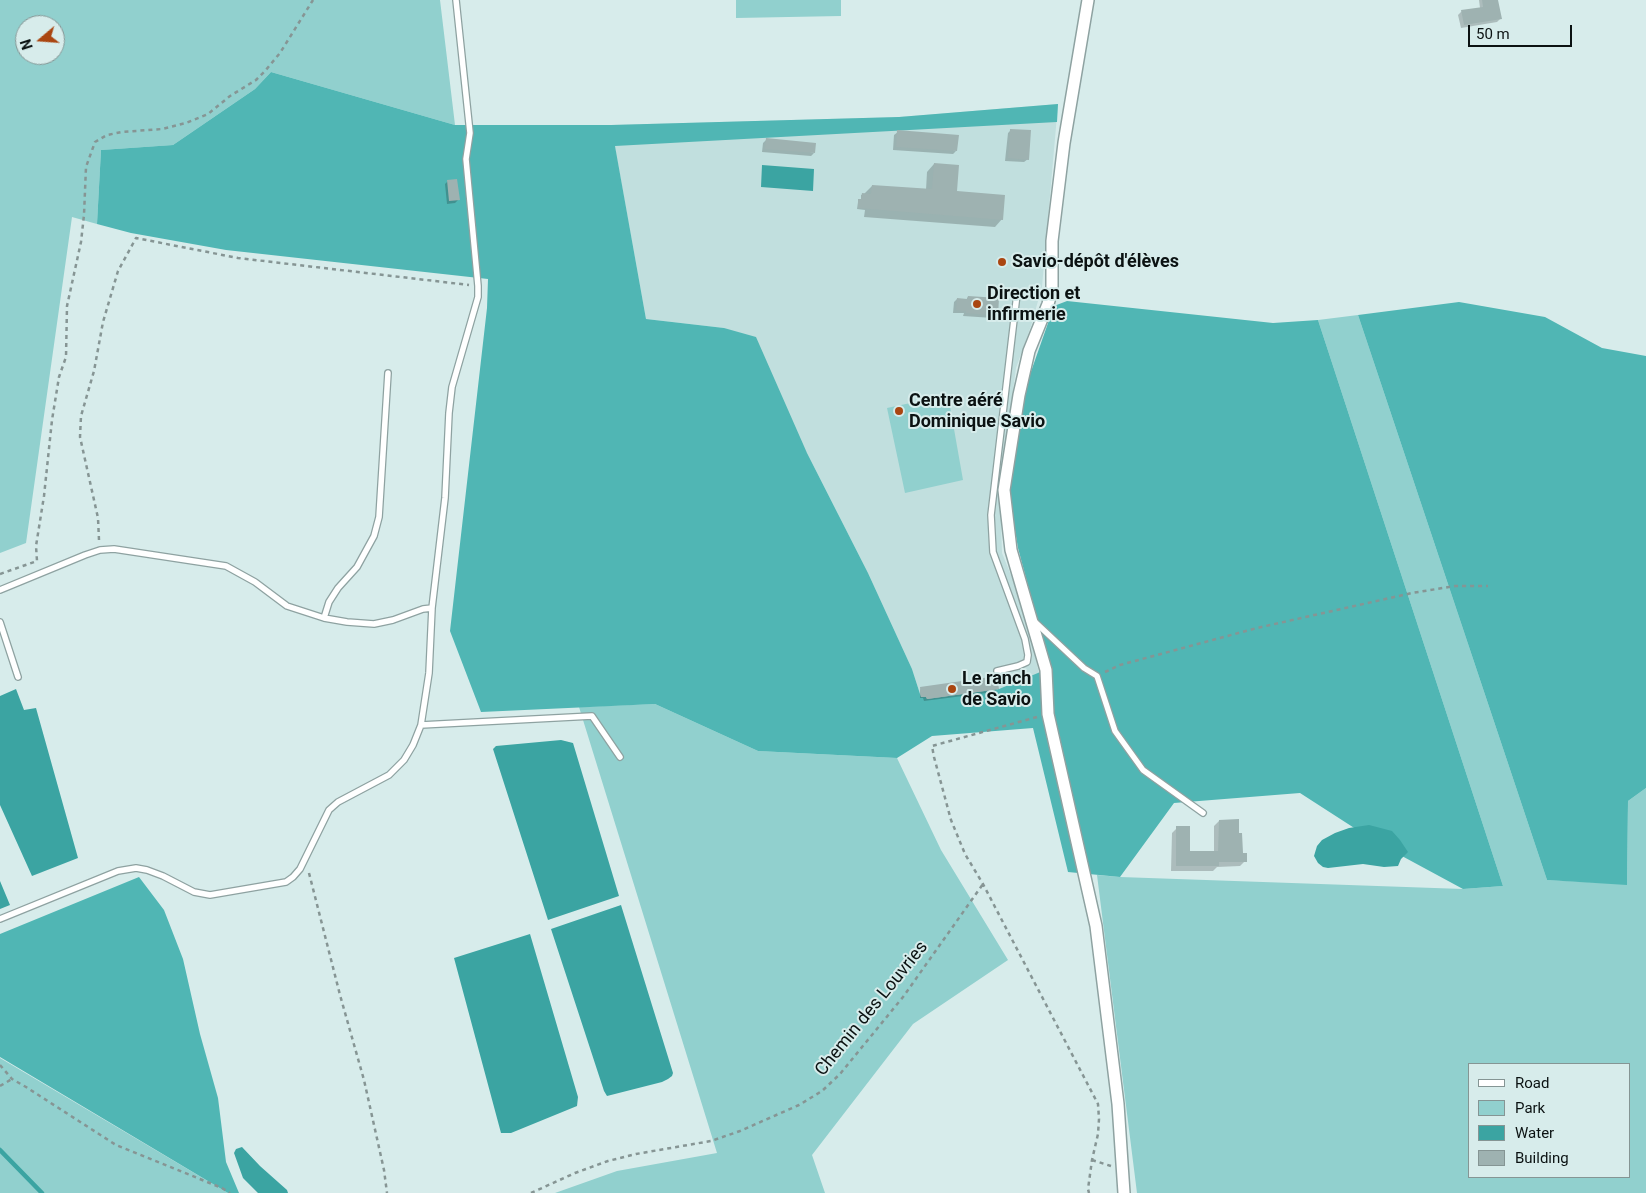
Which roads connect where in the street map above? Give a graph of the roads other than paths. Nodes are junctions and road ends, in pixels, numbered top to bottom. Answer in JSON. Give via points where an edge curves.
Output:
{"nodes":[{"id":1,"x":456,"y":0,"type":"edge"},
{"id":2,"x":1088,"y":0,"type":"edge"},
{"id":3,"x":1017,"y":294,"type":"dead end"},
{"id":4,"x":388,"y":373,"type":"dead end"},
{"id":5,"x":0,"y":590,"type":"edge"},
{"id":6,"x":432,"y":608,"type":"junction"},
{"id":7,"x":324,"y":618,"type":"junction"},
{"id":8,"x":1031,"y":619,"type":"junction"},
{"id":9,"x":0,"y":622,"type":"edge"},
{"id":10,"x":997,"y":671,"type":"dead end"},
{"id":11,"x":18,"y":676,"type":"dead end"},
{"id":12,"x":421,"y":725,"type":"junction"},
{"id":13,"x":620,"y":757,"type":"dead end"},
{"id":14,"x":1203,"y":813,"type":"dead end"},
{"id":15,"x":0,"y":918,"type":"edge"},
{"id":16,"x":1124,"y":1193,"type":"edge"}],
"edges":[{"from":1,"to":6,"type":"lane","via":[[470,133],[466,158],[478,297],[452,386],[446,498]]},
{"from":2,"to":8,"type":"street","via":[[1064,143],[1052,242],[1052,290],[1029,351],[1018,395],[1004,490],[1011,550]]},
{"from":3,"to":10,"type":"lane","via":[[991,515],[994,552],[1028,655],[1026,662]]},
{"from":4,"to":7,"type":"lane","via":[[376,530],[356,568],[329,602]]},
{"from":5,"to":7,"type":"lane","via":[[100,550],[114,549],[226,566],[255,582],[287,606]]},
{"from":6,"to":7,"type":"lane","via":[[374,624]]},
{"from":6,"to":12,"type":"lane","via":[[429,673]]},
{"from":8,"to":14,"type":"lane","via":[[1097,676],[1115,731],[1143,770]]},
{"from":8,"to":16,"type":"street","via":[[1046,670],[1048,714],[1096,926],[1118,1104]]},
{"from":9,"to":11,"type":"lane"},
{"from":12,"to":13,"type":"lane","via":[[592,716]]},
{"from":12,"to":15,"type":"lane","via":[[413,745],[398,767],[329,810],[307,857],[294,877],[286,882],[210,895],[194,892],[163,876],[136,868],[118,871]]}]}
